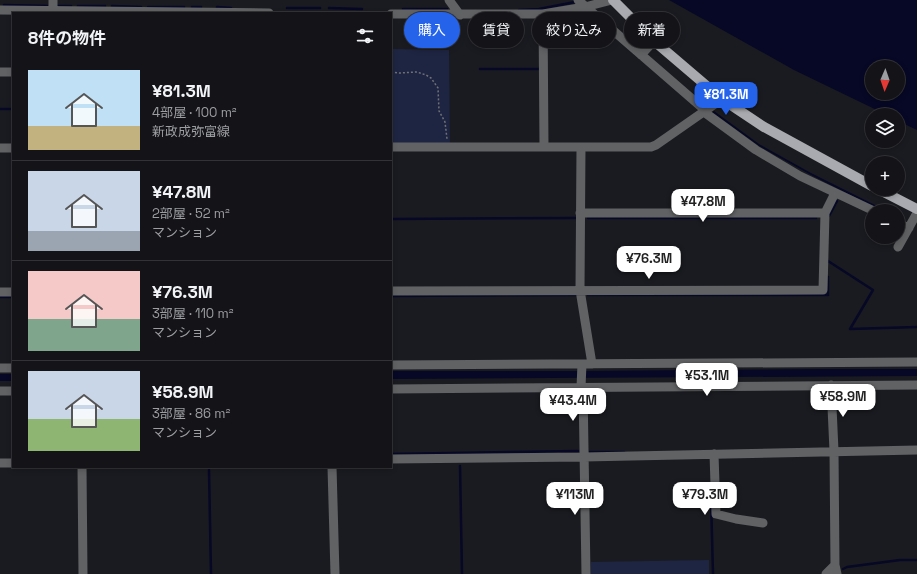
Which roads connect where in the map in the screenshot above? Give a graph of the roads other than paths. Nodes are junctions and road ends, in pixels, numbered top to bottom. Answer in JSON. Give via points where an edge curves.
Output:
{"nodes":[{"id":1,"x":53,"y":0,"type":"edge"},
{"id":2,"x":449,"y":0,"type":"edge"},
{"id":3,"x":578,"y":0,"type":"edge"},
{"id":4,"x":613,"y":0,"type":"edge"},
{"id":5,"x":585,"y":7,"type":"junction"},
{"id":6,"x":0,"y":10,"type":"edge"},
{"id":7,"x":53,"y":11,"type":"junction"},
{"id":8,"x":179,"y":12,"type":"edge"},
{"id":9,"x":458,"y":12,"type":"edge"},
{"id":10,"x":555,"y":12,"type":"edge"},
{"id":11,"x":625,"y":12,"type":"edge"},
{"id":12,"x":392,"y":14,"type":"edge"},
{"id":13,"x":404,"y":14,"type":"edge"},
{"id":14,"x":532,"y":14,"type":"edge"},
{"id":15,"x":460,"y":15,"type":"edge"},
{"id":16,"x":543,"y":48,"type":"edge"},
{"id":17,"x":648,"y":48,"type":"edge"},
{"id":18,"x":662,"y":48,"type":"edge"},
{"id":19,"x":641,"y":55,"type":"junction"},
{"id":20,"x":0,"y":72,"type":"edge"},
{"id":21,"x":12,"y":72,"type":"edge"},
{"id":22,"x":722,"y":99,"type":"junction"},
{"id":23,"x":705,"y":111,"type":"junction"},
{"id":24,"x":392,"y":147,"type":"edge"},
{"id":25,"x":544,"y":147,"type":"junction"},
{"id":26,"x":581,"y":147,"type":"junction"},
{"id":27,"x":0,"y":148,"type":"edge"},
{"id":28,"x":12,"y":148,"type":"edge"},
{"id":29,"x":865,"y":182,"type":"edge"},
{"id":30,"x":835,"y":192,"type":"junction"},
{"id":31,"x":892,"y":196,"type":"edge"},
{"id":32,"x":865,"y":207,"type":"edge"},
{"id":33,"x":917,"y":209,"type":"edge"},
{"id":34,"x":825,"y":212,"type":"junction"},
{"id":35,"x":580,"y":213,"type":"junction"},
{"id":36,"x":917,"y":213,"type":"edge"},
{"id":37,"x":905,"y":226,"type":"edge"},
{"id":38,"x":909,"y":228,"type":"junction"},
{"id":39,"x":898,"y":248,"type":"dead end"},
{"id":40,"x":580,"y":290,"type":"junction"},
{"id":41,"x":392,"y":291,"type":"edge"},
{"id":42,"x":0,"y":292,"type":"edge"},
{"id":43,"x":12,"y":292,"type":"edge"},
{"id":44,"x":917,"y":362,"type":"edge"},
{"id":45,"x":592,"y":364,"type":"junction"},
{"id":46,"x":392,"y":365,"type":"edge"},
{"id":47,"x":582,"y":366,"type":"junction"},
{"id":48,"x":0,"y":368,"type":"edge"},
{"id":49,"x":12,"y":368,"type":"edge"},
{"id":50,"x":831,"y":385,"type":"junction"},
{"id":51,"x":917,"y":385,"type":"edge"},
{"id":52,"x":582,"y":386,"type":"junction"},
{"id":53,"x":392,"y":389,"type":"edge"},
{"id":54,"x":0,"y":391,"type":"edge"},
{"id":55,"x":12,"y":391,"type":"edge"},
{"id":56,"x":917,"y":450,"type":"edge"},
{"id":57,"x":834,"y":451,"type":"junction"},
{"id":58,"x":714,"y":454,"type":"junction"},
{"id":59,"x":584,"y":457,"type":"junction"},
{"id":60,"x":392,"y":459,"type":"edge"},
{"id":61,"x":0,"y":463,"type":"edge"},
{"id":62,"x":12,"y":463,"type":"edge"},
{"id":63,"x":82,"y":468,"type":"edge"},
{"id":64,"x":332,"y":468,"type":"edge"},
{"id":65,"x":763,"y":523,"type":"dead end"},
{"id":66,"x":836,"y":570,"type":"edge"},
{"id":67,"x":83,"y":574,"type":"edge"},
{"id":68,"x":335,"y":574,"type":"edge"},
{"id":69,"x":586,"y":574,"type":"edge"},
{"id":70,"x":826,"y":574,"type":"edge"}],
"edges":[{"from":1,"to":7,"type":"street"},
{"from":2,"to":9,"type":"street"},
{"from":3,"to":5,"type":"street"},
{"from":4,"to":5,"type":"street"},
{"from":4,"to":11,"type":"main road"},
{"from":5,"to":10,"type":"street"},
{"from":5,"to":19,"type":"street"},
{"from":6,"to":7,"type":"street"},
{"from":7,"to":8,"type":"street"},
{"from":12,"to":13,"type":"street"},
{"from":14,"to":15,"type":"street"},
{"from":16,"to":25,"type":"street"},
{"from":17,"to":19,"type":"street"},
{"from":18,"to":22,"type":"main road"},
{"from":19,"to":23,"type":"street"},
{"from":20,"to":21,"type":"street"},
{"from":22,"to":23,"type":"street"},
{"from":22,"to":29,"type":"main road","via":[[764,127]]},
{"from":23,"to":26,"type":"street","via":[[650,148]]},
{"from":23,"to":30,"type":"street","via":[[756,150],[800,176]]},
{"from":24,"to":25,"type":"street"},
{"from":25,"to":26,"type":"street"},
{"from":26,"to":35,"type":"street"},
{"from":27,"to":28,"type":"street"},
{"from":30,"to":32,"type":"street"},
{"from":30,"to":34,"type":"street"},
{"from":31,"to":33,"type":"main road"},
{"from":34,"to":35,"type":"street"},
{"from":34,"to":40,"type":"street","via":[[823,290]]},
{"from":35,"to":40,"type":"street"},
{"from":36,"to":38,"type":"street"},
{"from":37,"to":38,"type":"street"},
{"from":38,"to":39,"type":"street"},
{"from":40,"to":41,"type":"street"},
{"from":40,"to":45,"type":"street"},
{"from":42,"to":43,"type":"street"},
{"from":44,"to":45,"type":"street"},
{"from":45,"to":47,"type":"street"},
{"from":46,"to":47,"type":"street"},
{"from":47,"to":52,"type":"street"},
{"from":48,"to":49,"type":"street"},
{"from":50,"to":51,"type":"street"},
{"from":50,"to":52,"type":"street"},
{"from":50,"to":57,"type":"street"},
{"from":52,"to":53,"type":"street"},
{"from":52,"to":59,"type":"street"},
{"from":54,"to":55,"type":"street"},
{"from":56,"to":57,"type":"street"},
{"from":57,"to":58,"type":"street"},
{"from":57,"to":66,"type":"street"},
{"from":58,"to":59,"type":"street"},
{"from":58,"to":65,"type":"street","via":[[716,514]]},
{"from":59,"to":60,"type":"street"},
{"from":59,"to":69,"type":"street"},
{"from":61,"to":62,"type":"street"},
{"from":63,"to":67,"type":"street"},
{"from":64,"to":68,"type":"street"},
{"from":66,"to":70,"type":"street"}]}
